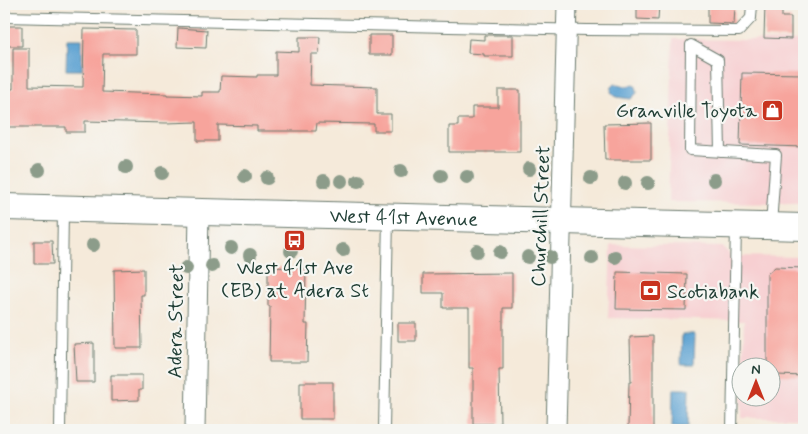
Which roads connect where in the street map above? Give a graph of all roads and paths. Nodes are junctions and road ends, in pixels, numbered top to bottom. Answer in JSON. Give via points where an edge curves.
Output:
{"nodes":[{"id":1,"x":567,"y":4,"type":"edge"},
{"id":2,"x":752,"y":4,"type":"edge"},
{"id":3,"x":4,"y":17,"type":"edge"},
{"id":4,"x":567,"y":29,"type":"junction"},
{"id":5,"x":720,"y":152,"type":"junction"},
{"id":6,"x":4,"y":207,"type":"edge"},
{"id":7,"x":63,"y":209,"type":"junction"},
{"id":8,"x":199,"y":212,"type":"junction"},
{"id":9,"x":388,"y":216,"type":"junction"},
{"id":10,"x":562,"y":220,"type":"junction"},
{"id":11,"x":736,"y":225,"type":"junction"},
{"id":12,"x":771,"y":226,"type":"junction"},
{"id":13,"x":804,"y":227,"type":"edge"},
{"id":14,"x":60,"y":430,"type":"edge"},
{"id":15,"x":195,"y":430,"type":"edge"},
{"id":16,"x":384,"y":430,"type":"edge"},
{"id":17,"x":556,"y":430,"type":"edge"},
{"id":18,"x":732,"y":430,"type":"edge"}],
"edges":[{"from":1,"to":4,"type":"street","name":"Churchill Street"},
{"from":2,"to":4,"type":"lane","via":[[751,18],[738,31]]},
{"from":3,"to":4,"type":"lane"},
{"from":4,"to":10,"type":"street","name":"Churchill Street"},
{"from":5,"to":5,"type":"lane","via":[[690,150],[691,45],[718,60]]},
{"from":5,"to":12,"type":"lane","via":[[776,155]]},
{"from":6,"to":7,"type":"main road","name":"West 41st Avenue"},
{"from":7,"to":8,"type":"main road","name":"West 41st Avenue"},
{"from":7,"to":14,"type":"lane"},
{"from":8,"to":9,"type":"main road","name":"West 41st Avenue"},
{"from":8,"to":15,"type":"street","name":"Adera Street"},
{"from":9,"to":10,"type":"main road","name":"West 41st Avenue"},
{"from":9,"to":16,"type":"lane"},
{"from":10,"to":11,"type":"main road","name":"West 41st Avenue"},
{"from":10,"to":17,"type":"street","name":"Churchill Street"},
{"from":11,"to":12,"type":"main road","name":"West 41st Avenue"},
{"from":11,"to":18,"type":"lane"},
{"from":12,"to":13,"type":"main road","name":"West 41st Avenue"}]}
